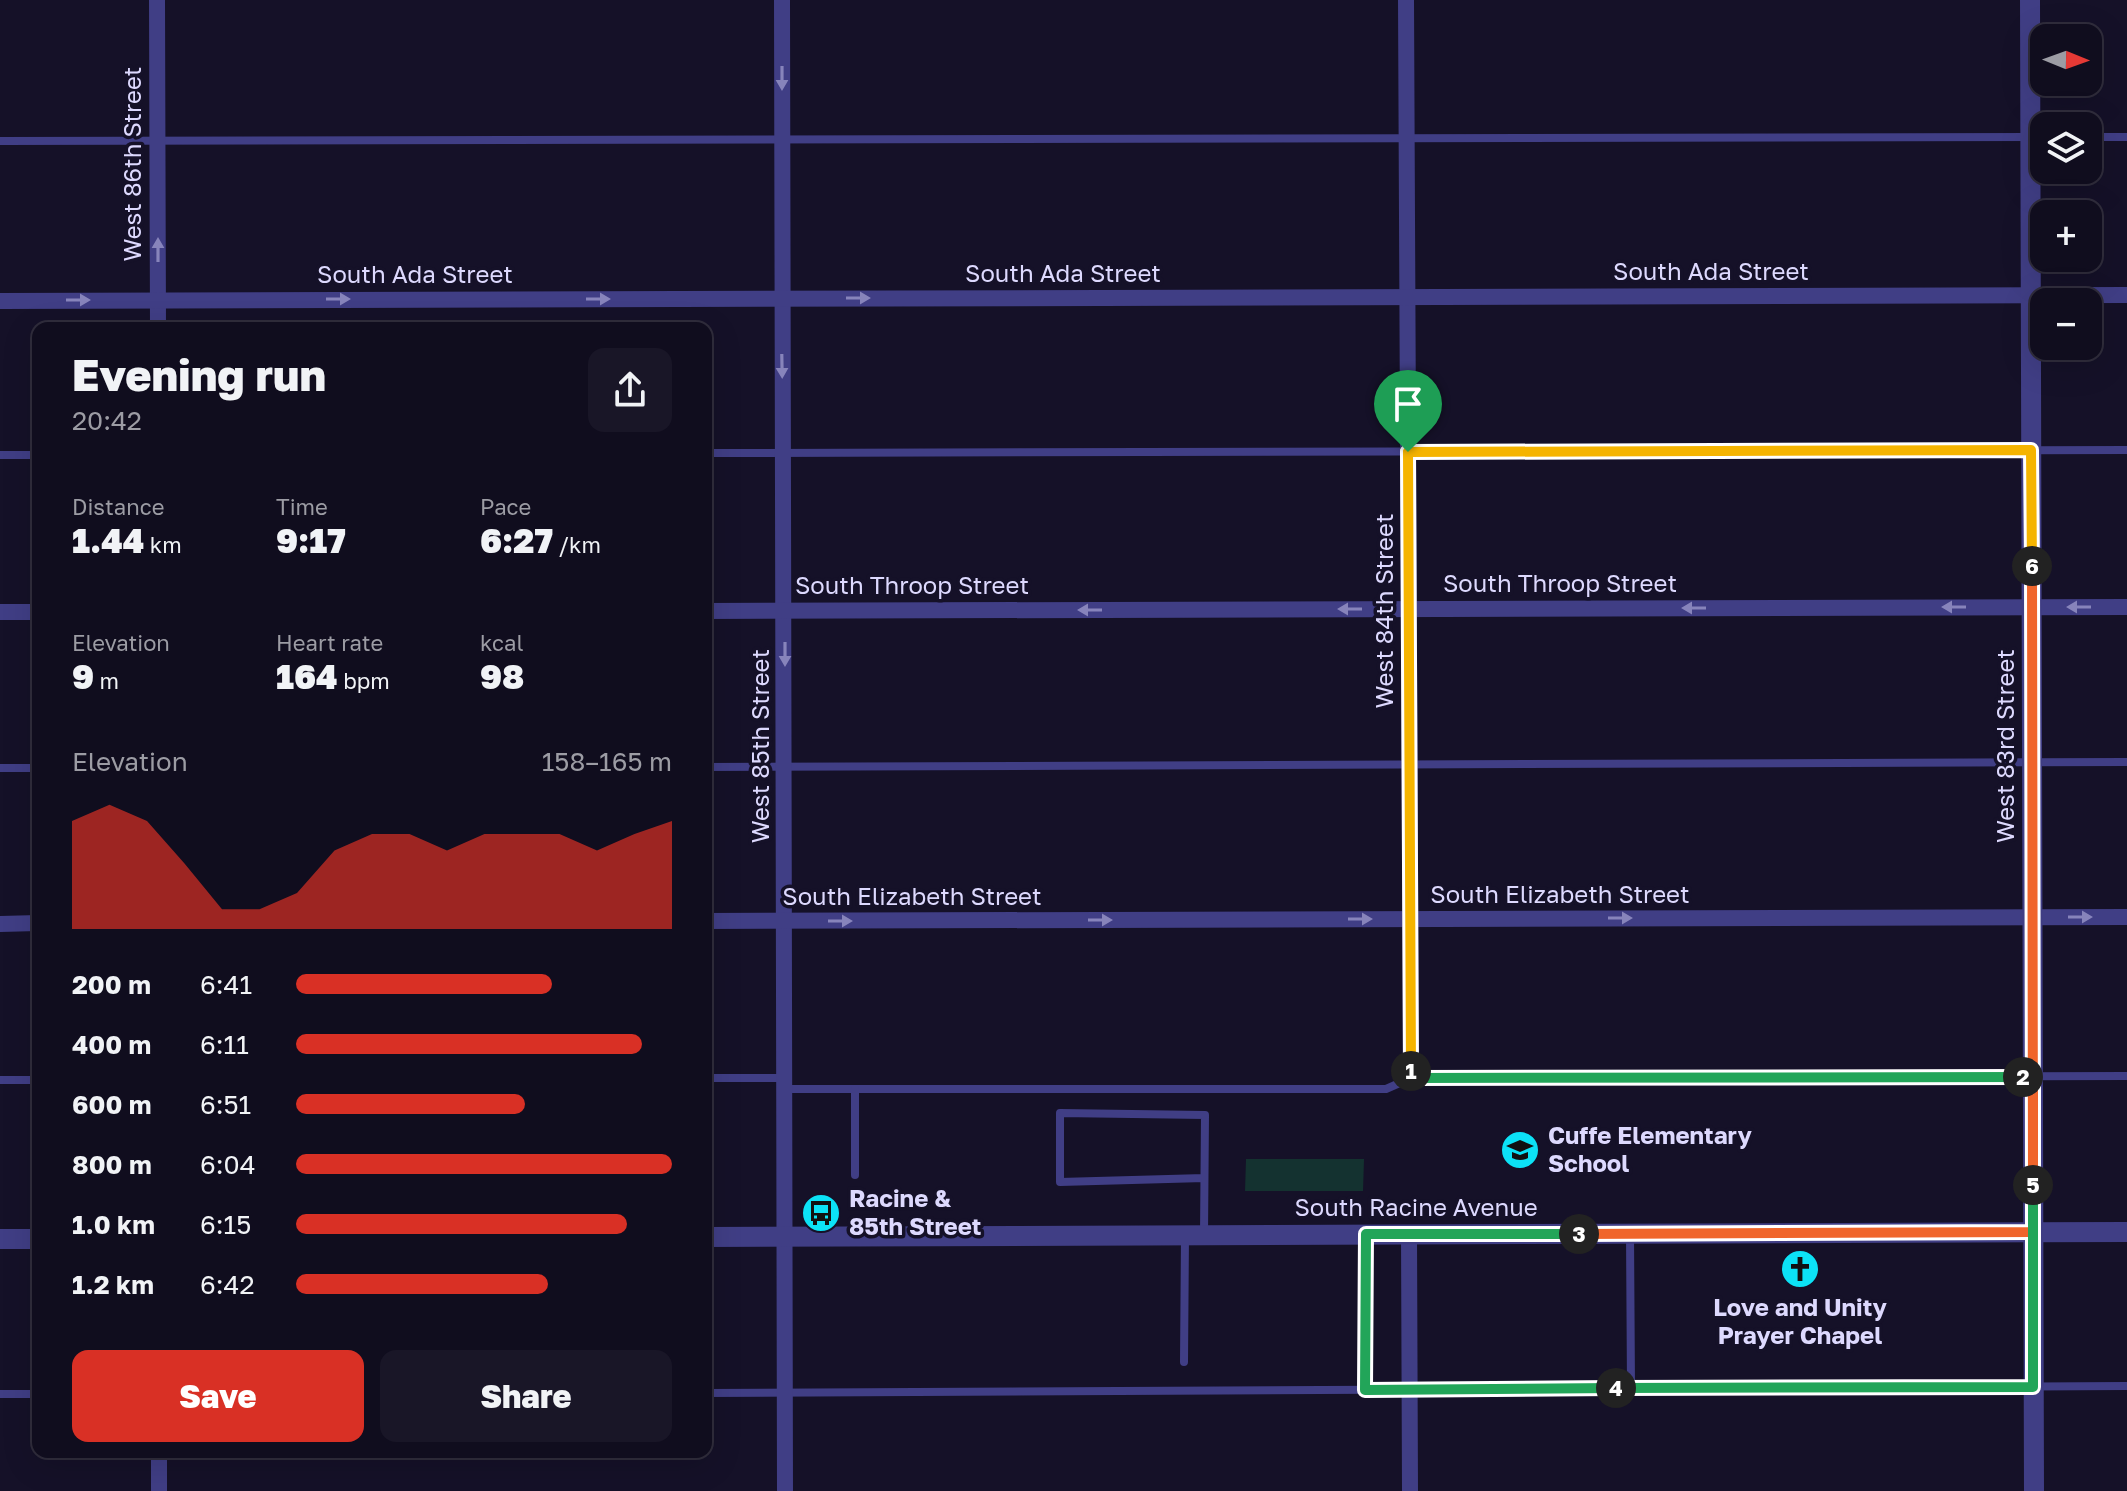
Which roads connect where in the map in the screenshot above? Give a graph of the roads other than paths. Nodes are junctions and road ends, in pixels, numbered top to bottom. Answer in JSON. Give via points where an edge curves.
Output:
{"nodes":[{"id":1,"x":157,"y":0,"type":"edge"},
{"id":2,"x":782,"y":0,"type":"edge"},
{"id":3,"x":1406,"y":0,"type":"edge"},
{"id":4,"x":2030,"y":0,"type":"edge"},
{"id":5,"x":2036,"y":112,"type":"edge"},
{"id":6,"x":2030,"y":137,"type":"edge"},
{"id":7,"x":2102,"y":137,"type":"edge"},
{"id":8,"x":2127,"y":137,"type":"edge"},
{"id":9,"x":782,"y":139,"type":"junction"},
{"id":10,"x":1407,"y":139,"type":"junction"},
{"id":11,"x":0,"y":141,"type":"edge"},
{"id":12,"x":157,"y":141,"type":"junction"},
{"id":13,"x":2035,"y":184,"type":"edge"},
{"id":14,"x":2031,"y":288,"type":"edge"},
{"id":15,"x":2030,"y":295,"type":"edge"},
{"id":16,"x":2102,"y":295,"type":"edge"},
{"id":17,"x":2127,"y":295,"type":"edge"},
{"id":18,"x":1408,"y":297,"type":"junction"},
{"id":19,"x":782,"y":298,"type":"junction"},
{"id":20,"x":157,"y":300,"type":"junction"},
{"id":21,"x":0,"y":301,"type":"edge"},
{"id":22,"x":158,"y":322,"type":"edge"},
{"id":23,"x":2031,"y":360,"type":"edge"},
{"id":24,"x":2031,"y":450,"type":"junction"},
{"id":25,"x":2127,"y":450,"type":"edge"},
{"id":26,"x":1408,"y":452,"type":"junction"},
{"id":27,"x":712,"y":453,"type":"edge"},
{"id":28,"x":783,"y":453,"type":"junction"},
{"id":29,"x":0,"y":455,"type":"edge"},
{"id":30,"x":32,"y":455,"type":"edge"},
{"id":31,"x":2032,"y":607,"type":"junction"},
{"id":32,"x":2127,"y":607,"type":"edge"},
{"id":33,"x":1409,"y":609,"type":"junction"},
{"id":34,"x":785,"y":610,"type":"junction"},
{"id":35,"x":712,"y":611,"type":"edge"},
{"id":36,"x":0,"y":612,"type":"edge"},
{"id":37,"x":32,"y":612,"type":"edge"},
{"id":38,"x":2032,"y":762,"type":"junction"},
{"id":39,"x":2127,"y":762,"type":"edge"},
{"id":40,"x":1410,"y":765,"type":"junction"},
{"id":41,"x":712,"y":767,"type":"edge"},
{"id":42,"x":785,"y":767,"type":"junction"},
{"id":43,"x":0,"y":768,"type":"edge"},
{"id":44,"x":32,"y":768,"type":"edge"},
{"id":45,"x":2032,"y":917,"type":"junction"},
{"id":46,"x":2127,"y":917,"type":"edge"},
{"id":47,"x":1410,"y":919,"type":"junction"},
{"id":48,"x":712,"y":921,"type":"edge"},
{"id":49,"x":785,"y":921,"type":"junction"},
{"id":50,"x":32,"y":923,"type":"edge"},
{"id":51,"x":0,"y":924,"type":"edge"},
{"id":52,"x":2127,"y":1076,"type":"edge"},
{"id":53,"x":2033,"y":1077,"type":"junction"},
{"id":54,"x":712,"y":1078,"type":"edge"},
{"id":55,"x":1411,"y":1078,"type":"junction"},
{"id":56,"x":0,"y":1080,"type":"edge"},
{"id":57,"x":32,"y":1080,"type":"edge"},
{"id":58,"x":785,"y":1083,"type":"junction"},
{"id":59,"x":855,"y":1089,"type":"junction"},
{"id":60,"x":855,"y":1175,"type":"dead end"},
{"id":61,"x":1204,"y":1178,"type":"junction"},
{"id":62,"x":2033,"y":1232,"type":"junction"},
{"id":63,"x":2127,"y":1232,"type":"edge"},
{"id":64,"x":1630,"y":1233,"type":"junction"},
{"id":65,"x":1366,"y":1234,"type":"junction"},
{"id":66,"x":1409,"y":1234,"type":"junction"},
{"id":67,"x":1194,"y":1235,"type":"junction"},
{"id":68,"x":784,"y":1236,"type":"junction"},
{"id":69,"x":712,"y":1237,"type":"edge"},
{"id":70,"x":0,"y":1239,"type":"edge"},
{"id":71,"x":32,"y":1239,"type":"edge"},
{"id":72,"x":1184,"y":1362,"type":"dead end"},
{"id":73,"x":2127,"y":1386,"type":"edge"},
{"id":74,"x":2033,"y":1387,"type":"junction"},
{"id":75,"x":1631,"y":1388,"type":"junction"},
{"id":76,"x":1365,"y":1390,"type":"junction"},
{"id":77,"x":1409,"y":1390,"type":"junction"},
{"id":78,"x":712,"y":1393,"type":"edge"},
{"id":79,"x":785,"y":1393,"type":"junction"},
{"id":80,"x":0,"y":1394,"type":"edge"},
{"id":81,"x":32,"y":1394,"type":"edge"},
{"id":82,"x":159,"y":1458,"type":"edge"},
{"id":83,"x":159,"y":1491,"type":"edge"},
{"id":84,"x":785,"y":1491,"type":"edge"},
{"id":85,"x":1410,"y":1491,"type":"edge"},
{"id":86,"x":2034,"y":1491,"type":"edge"}],
"edges":[{"from":1,"to":12,"type":"street","name":"West 86th Street"},
{"from":2,"to":9,"type":"street","name":"West 85th Street","one_way":true},
{"from":3,"to":10,"type":"street","name":"West 84th Street"},
{"from":4,"to":5,"type":"street","name":"West 83rd Street"},
{"from":6,"to":10,"type":"lane"},
{"from":7,"to":8,"type":"lane"},
{"from":9,"to":10,"type":"lane"},
{"from":9,"to":12,"type":"lane"},
{"from":9,"to":19,"type":"street","name":"West 85th Street"},
{"from":10,"to":18,"type":"street","name":"West 84th Street"},
{"from":11,"to":12,"type":"lane"},
{"from":20,"to":12,"type":"street","name":"West 86th Street","one_way":true},
{"from":13,"to":14,"type":"street","name":"West 83rd Street"},
{"from":15,"to":18,"type":"street","name":"South Ada Street"},
{"from":16,"to":17,"type":"street","name":"South Ada Street"},
{"from":19,"to":18,"type":"street","name":"South Ada Street","one_way":true},
{"from":18,"to":26,"type":"street","name":"West 84th Street"},
{"from":20,"to":19,"type":"street","name":"South Ada Street","one_way":true},
{"from":19,"to":28,"type":"street","name":"West 85th Street","one_way":true},
{"from":21,"to":20,"type":"street","name":"South Ada Street","one_way":true},
{"from":20,"to":22,"type":"street","name":"West 86th Street"},
{"from":23,"to":24,"type":"street","name":"West 83rd Street"},
{"from":24,"to":25,"type":"lane"},
{"from":24,"to":26,"type":"lane"},
{"from":24,"to":31,"type":"street","name":"West 83rd Street"},
{"from":26,"to":28,"type":"lane"},
{"from":26,"to":33,"type":"street","name":"West 84th Street"},
{"from":27,"to":28,"type":"lane"},
{"from":28,"to":34,"type":"street","name":"West 85th Street"},
{"from":29,"to":30,"type":"lane"},
{"from":32,"to":31,"type":"street","name":"South Throop Street","one_way":true},
{"from":31,"to":33,"type":"street","name":"South Throop Street","one_way":true},
{"from":31,"to":38,"type":"street","name":"West 83rd Street"},
{"from":33,"to":34,"type":"street","name":"South Throop Street","one_way":true},
{"from":33,"to":40,"type":"street","name":"West 84th Street"},
{"from":34,"to":35,"type":"street","name":"South Throop Street"},
{"from":34,"to":42,"type":"street","name":"West 85th Street","one_way":true},
{"from":36,"to":37,"type":"street"},
{"from":38,"to":39,"type":"lane"},
{"from":38,"to":40,"type":"lane"},
{"from":38,"to":45,"type":"street","name":"West 83rd Street"},
{"from":40,"to":42,"type":"lane"},
{"from":40,"to":47,"type":"street","name":"West 84th Street"},
{"from":41,"to":42,"type":"lane"},
{"from":42,"to":49,"type":"street","name":"West 85th Street"},
{"from":43,"to":44,"type":"lane"},
{"from":45,"to":46,"type":"street","name":"South Elizabeth Street","one_way":true},
{"from":47,"to":45,"type":"street","name":"South Elizabeth Street","one_way":true},
{"from":45,"to":53,"type":"street","name":"West 83rd Street"},
{"from":49,"to":47,"type":"street","name":"South Elizabeth Street","one_way":true},
{"from":47,"to":55,"type":"street","name":"West 84th Street"},
{"from":48,"to":49,"type":"street","name":"South Elizabeth Street"},
{"from":49,"to":58,"type":"street","name":"West 85th Street"},
{"from":50,"to":51,"type":"street"},
{"from":52,"to":53,"type":"lane"},
{"from":53,"to":55,"type":"lane"},
{"from":53,"to":62,"type":"street","name":"West 83rd Street"},
{"from":54,"to":58,"type":"lane"},
{"from":55,"to":59,"type":"lane","via":[[1386,1089]]},
{"from":56,"to":57,"type":"lane"},
{"from":58,"to":59,"type":"lane"},
{"from":58,"to":68,"type":"street","name":"West 85th Street"},
{"from":59,"to":60,"type":"lane"},
{"from":61,"to":61,"type":"lane","via":[[1205,1115],[1060,1113],[1060,1182]]},
{"from":61,"to":67,"type":"lane"},
{"from":62,"to":63,"type":"street","name":"South Racine Avenue"},
{"from":62,"to":64,"type":"street","name":"South Racine Avenue"},
{"from":62,"to":74,"type":"street","name":"West 83rd Street"},
{"from":64,"to":66,"type":"street","name":"South Racine Avenue"},
{"from":64,"to":75,"type":"lane"},
{"from":65,"to":66,"type":"street","name":"South Racine Avenue"},
{"from":65,"to":67,"type":"street","name":"South Racine Avenue"},
{"from":65,"to":76,"type":"lane"},
{"from":66,"to":77,"type":"street"},
{"from":67,"to":68,"type":"street","name":"South Racine Avenue"},
{"from":67,"to":72,"type":"lane"},
{"from":68,"to":69,"type":"street","name":"South Racine Avenue"},
{"from":68,"to":79,"type":"street","name":"West 85th Street"},
{"from":70,"to":71,"type":"street"},
{"from":73,"to":74,"type":"lane"},
{"from":74,"to":75,"type":"lane"},
{"from":74,"to":86,"type":"street","name":"West 83rd Street"},
{"from":75,"to":77,"type":"lane"},
{"from":76,"to":77,"type":"lane"},
{"from":76,"to":79,"type":"lane"},
{"from":77,"to":85,"type":"street"},
{"from":78,"to":79,"type":"lane"},
{"from":79,"to":84,"type":"street","name":"West 85th Street"},
{"from":80,"to":81,"type":"lane"},
{"from":82,"to":83,"type":"street"}]}
